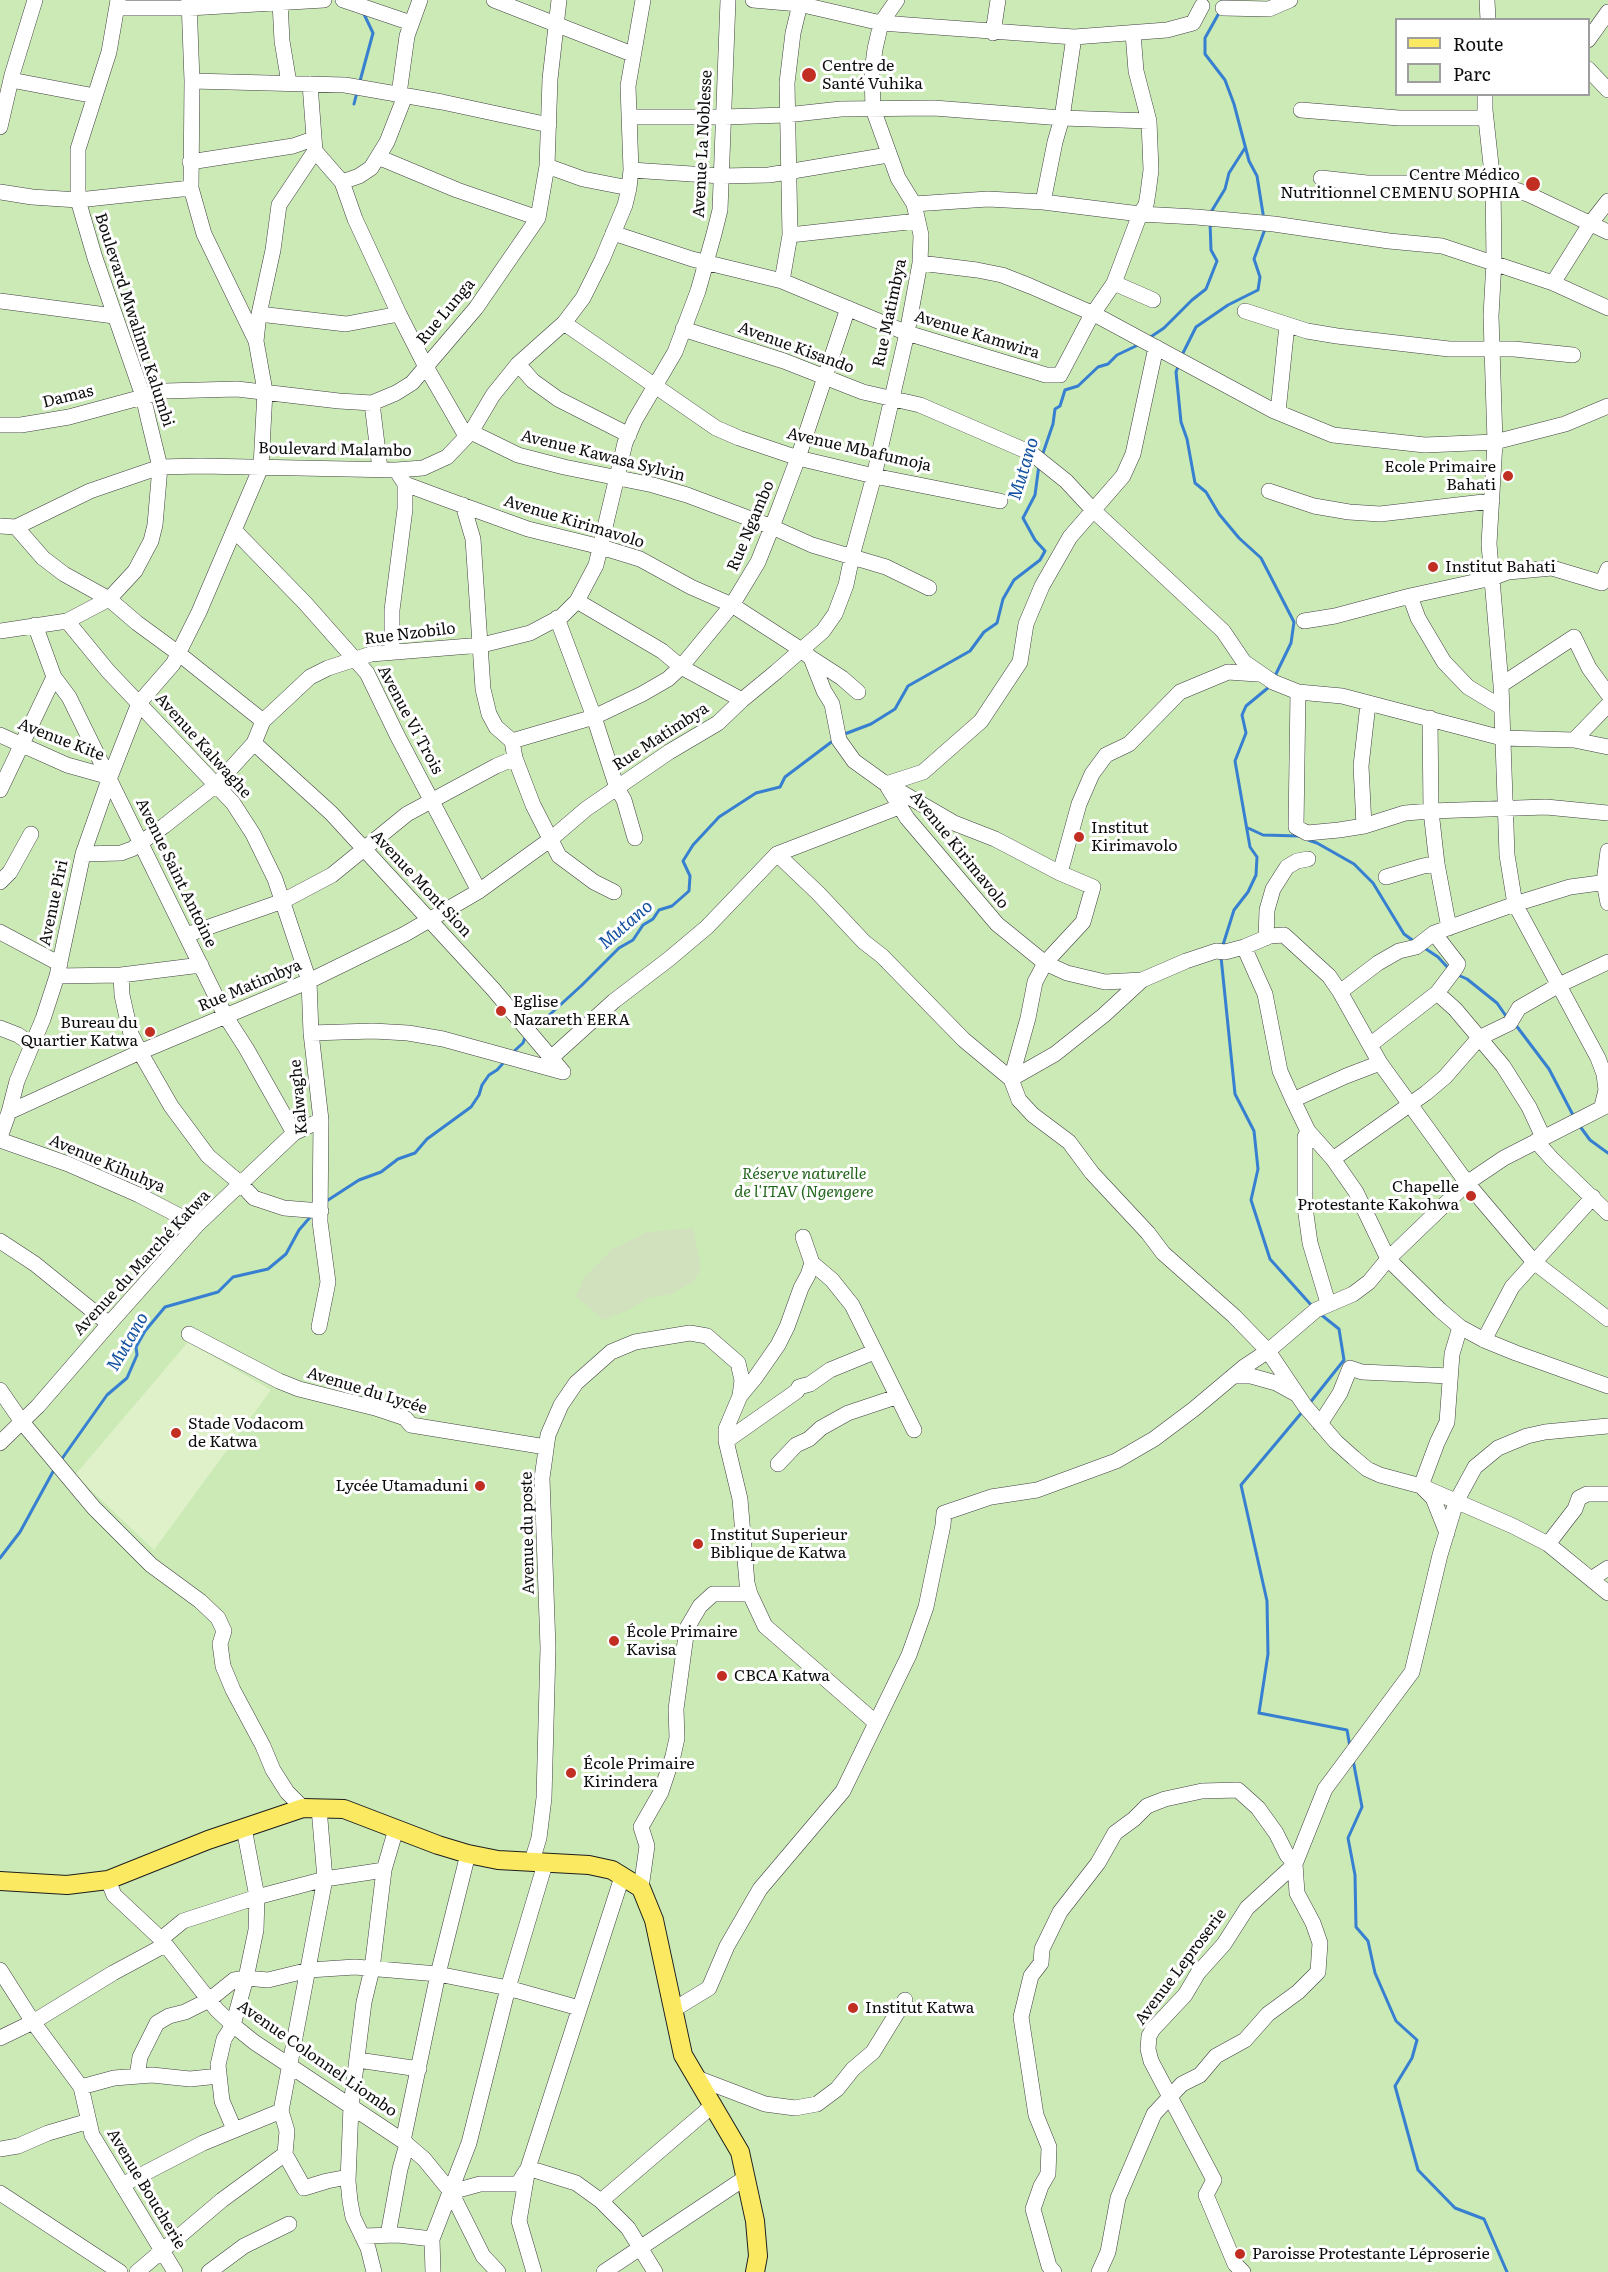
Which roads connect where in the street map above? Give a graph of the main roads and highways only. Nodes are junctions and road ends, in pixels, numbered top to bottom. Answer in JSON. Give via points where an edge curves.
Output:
{"nodes":[{"id":1,"x":0,"y":1881,"type":"edge"},
{"id":2,"x":756,"y":2272,"type":"edge"}],
"edges":[{"from":1,"to":2,"type":"main road","via":[[67,1885],[108,1880],[244,1828],[311,1808],[344,1809],[468,1854],[612,1870],[641,1888],[654,1920],[683,2055],[740,2152],[755,2221]]}]}
